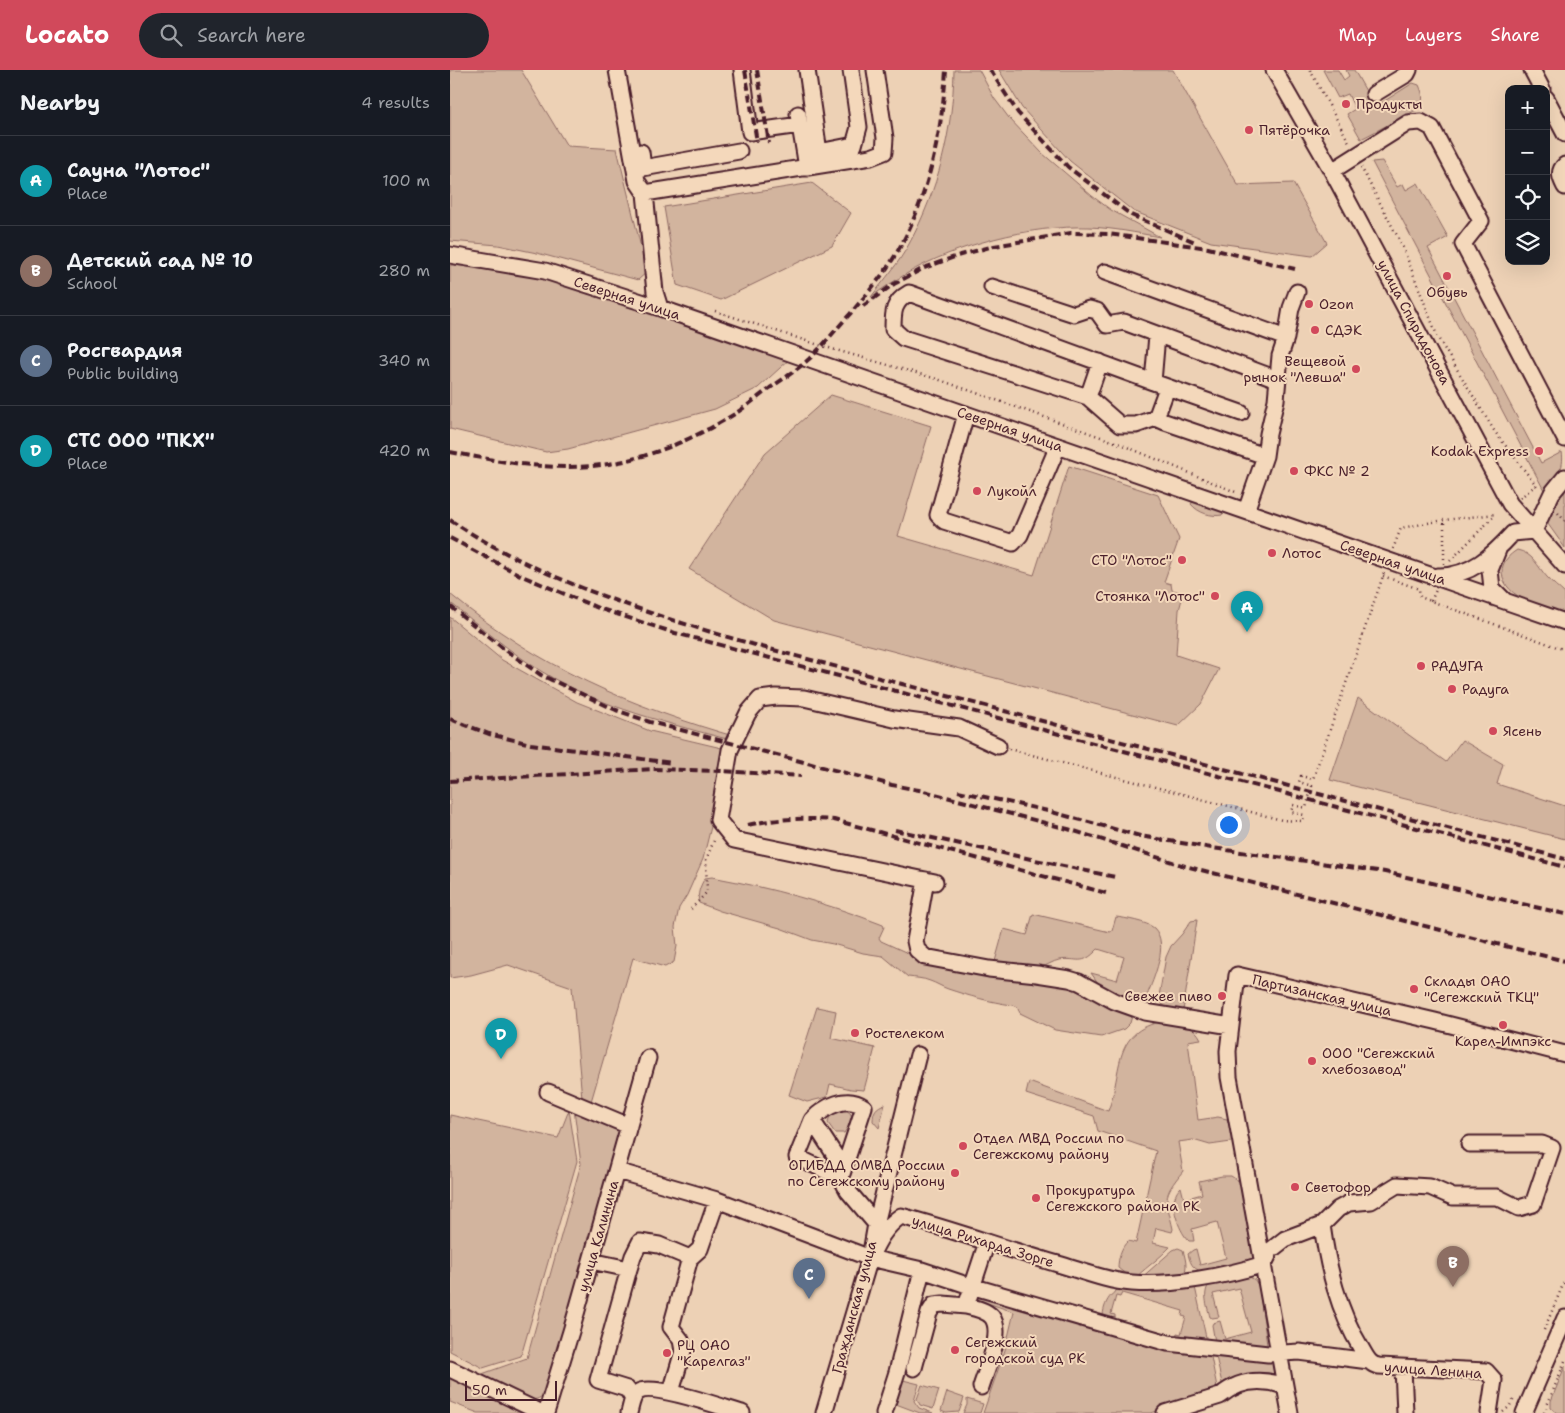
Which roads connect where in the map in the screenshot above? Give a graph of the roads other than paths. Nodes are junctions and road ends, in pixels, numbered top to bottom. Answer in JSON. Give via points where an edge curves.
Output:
{"nodes":[{"id":1,"x":617,"y":70,"type":"edge"},
{"id":2,"x":631,"y":70,"type":"edge"},
{"id":3,"x":742,"y":70,"type":"edge"},
{"id":4,"x":807,"y":70,"type":"edge"},
{"id":5,"x":851,"y":70,"type":"edge"},
{"id":6,"x":875,"y":70,"type":"edge"},
{"id":7,"x":1409,"y":70,"type":"edge"},
{"id":8,"x":1532,"y":70,"type":"edge"},
{"id":9,"x":1276,"y":71,"type":"edge"},
{"id":10,"x":1540,"y":85,"type":"edge"},
{"id":11,"x":1374,"y":94,"type":"dead end"},
{"id":12,"x":1550,"y":106,"type":"edge"},
{"id":13,"x":1565,"y":134,"type":"edge"},
{"id":14,"x":739,"y":151,"type":"dead end"},
{"id":15,"x":810,"y":159,"type":"junction"},
{"id":16,"x":1565,"y":165,"type":"edge"},
{"id":17,"x":1332,"y":171,"type":"junction"},
{"id":18,"x":1565,"y":187,"type":"edge"},
{"id":19,"x":644,"y":193,"type":"junction"},
{"id":20,"x":450,"y":255,"type":"edge"},
{"id":21,"x":1105,"y":272,"type":"dead end"},
{"id":22,"x":992,"y":286,"type":"dead end"},
{"id":23,"x":1296,"y":292,"type":"dead end"},
{"id":24,"x":660,"y":308,"type":"junction"},
{"id":25,"x":1157,"y":335,"type":"junction"},
{"id":26,"x":1286,"y":338,"type":"junction"},
{"id":27,"x":1100,"y":362,"type":"junction"},
{"id":28,"x":1277,"y":379,"type":"junction"},
{"id":29,"x":1153,"y":382,"type":"junction"},
{"id":30,"x":1167,"y":388,"type":"junction"},
{"id":31,"x":1088,"y":398,"type":"junction"},
{"id":32,"x":1241,"y":413,"type":"dead end"},
{"id":33,"x":966,"y":414,"type":"junction"},
{"id":34,"x":1156,"y":418,"type":"junction"},
{"id":35,"x":1565,"y":439,"type":"edge"},
{"id":36,"x":1058,"y":446,"type":"junction"},
{"id":37,"x":1265,"y":456,"type":"junction"},
{"id":38,"x":1565,"y":477,"type":"edge"},
{"id":39,"x":1516,"y":504,"type":"junction"},
{"id":40,"x":1246,"y":511,"type":"junction"},
{"id":41,"x":1534,"y":531,"type":"junction"},
{"id":42,"x":1498,"y":549,"type":"junction"},
{"id":43,"x":1565,"y":566,"type":"edge"},
{"id":44,"x":1434,"y":582,"type":"junction"},
{"id":45,"x":1504,"y":601,"type":"junction"},
{"id":46,"x":1565,"y":622,"type":"edge"},
{"id":47,"x":998,"y":746,"type":"road end"},
{"id":48,"x":1231,"y":1026,"type":"junction"},
{"id":49,"x":1565,"y":1054,"type":"edge"},
{"id":50,"x":918,"y":1055,"type":"dead end"},
{"id":51,"x":648,"y":1058,"type":"dead end"},
{"id":52,"x":548,"y":1092,"type":"dead end"},
{"id":53,"x":812,"y":1120,"type":"junction"},
{"id":54,"x":628,"y":1126,"type":"junction"},
{"id":55,"x":1469,"y":1144,"type":"dead end"},
{"id":56,"x":616,"y":1171,"type":"junction"},
{"id":57,"x":841,"y":1178,"type":"junction"},
{"id":58,"x":717,"y":1200,"type":"junction"},
{"id":59,"x":876,"y":1224,"type":"junction"},
{"id":60,"x":1322,"y":1224,"type":"junction"},
{"id":61,"x":1256,"y":1226,"type":"junction"},
{"id":62,"x":1285,"y":1239,"type":"junction"},
{"id":63,"x":987,"y":1242,"type":"junction"},
{"id":64,"x":690,"y":1258,"type":"junction"},
{"id":65,"x":870,"y":1258,"type":"junction"},
{"id":66,"x":591,"y":1261,"type":"junction"},
{"id":67,"x":1264,"y":1264,"type":"junction"},
{"id":68,"x":629,"y":1270,"type":"junction"},
{"id":69,"x":922,"y":1270,"type":"junction"},
{"id":70,"x":973,"y":1286,"type":"junction"},
{"id":71,"x":966,"y":1306,"type":"junction"},
{"id":72,"x":1565,"y":1318,"type":"edge"},
{"id":73,"x":1279,"y":1354,"type":"junction"},
{"id":74,"x":1369,"y":1361,"type":"junction"},
{"id":75,"x":914,"y":1368,"type":"dead end"},
{"id":76,"x":1403,"y":1368,"type":"junction"},
{"id":77,"x":450,"y":1369,"type":"edge"},
{"id":78,"x":1284,"y":1386,"type":"junction"},
{"id":79,"x":981,"y":1387,"type":"dead end"},
{"id":80,"x":671,"y":1392,"type":"junction"},
{"id":81,"x":631,"y":1406,"type":"edge"},
{"id":82,"x":542,"y":1413,"type":"edge"},
{"id":83,"x":546,"y":1413,"type":"edge"},
{"id":84,"x":742,"y":1413,"type":"edge"},
{"id":85,"x":824,"y":1413,"type":"edge"},
{"id":86,"x":884,"y":1413,"type":"edge"},
{"id":87,"x":1165,"y":1413,"type":"edge"},
{"id":88,"x":1290,"y":1413,"type":"edge"},
{"id":89,"x":1405,"y":1413,"type":"edge"},
{"id":90,"x":1489,"y":1413,"type":"edge"},
{"id":91,"x":1524,"y":1413,"type":"edge"}],
"edges":[{"from":1,"to":19,"type":"street","via":[[638,180]]},
{"from":2,"to":14,"type":"street","via":[[628,74],[643,168]]},
{"from":3,"to":15,"type":"street","via":[[750,132],[799,120]]},
{"from":4,"to":15,"type":"street"},
{"from":5,"to":15,"type":"street","via":[[859,127],[854,145]]},
{"from":6,"to":15,"type":"street","via":[[885,138],[884,152],[871,157]]},
{"from":7,"to":11,"type":"street"},
{"from":8,"to":10,"type":"street"},
{"from":9,"to":17,"type":"street","name":"улица Спиридонова"},
{"from":12,"to":13,"type":"street"},
{"from":15,"to":19,"type":"street"},
{"from":16,"to":18,"type":"street","via":[[1560,178]]},
{"from":17,"to":35,"type":"street","via":[[1408,123],[1420,122],[1432,128],[1482,221],[1463,244]]},
{"from":17,"to":39,"type":"street","name":"улица Спиридонова"},
{"from":19,"to":24,"type":"street","via":[[655,292]]},
{"from":20,"to":24,"type":"street","name":"Северная улица","via":[[545,271]]},
{"from":21,"to":26,"type":"street"},
{"from":22,"to":25,"type":"street","via":[[1074,314],[1089,308],[1097,311],[1106,325],[1124,322]]},
{"from":23,"to":26,"type":"street"},
{"from":24,"to":33,"type":"street","name":"Северная улица"},
{"from":25,"to":28,"type":"street"},
{"from":25,"to":29,"type":"street"},
{"from":26,"to":28,"type":"street"},
{"from":27,"to":29,"type":"street"},
{"from":27,"to":31,"type":"street"},
{"from":27,"to":31,"type":"street","via":[[910,293],[900,299],[893,312],[893,329],[903,338]]},
{"from":28,"to":37,"type":"street"},
{"from":29,"to":30,"type":"street"},
{"from":30,"to":32,"type":"street"},
{"from":30,"to":34,"type":"street"},
{"from":31,"to":34,"type":"street","via":[[1120,425]]},
{"from":33,"to":36,"type":"street","name":"Северная улица"},
{"from":33,"to":36,"type":"street","via":[[938,515],[944,521],[1013,543],[1020,535]]},
{"from":34,"to":37,"type":"street"},
{"from":36,"to":40,"type":"street","name":"Северная улица"},
{"from":37,"to":40,"type":"street"},
{"from":38,"to":41,"type":"street","via":[[1552,493]]},
{"from":39,"to":41,"type":"street","name":"улица Спиридонова"},
{"from":39,"to":42,"type":"street","via":[[1510,526]]},
{"from":40,"to":44,"type":"street","name":"Северная улица","via":[[1389,561]]},
{"from":41,"to":42,"type":"street","via":[[1513,533]]},
{"from":41,"to":43,"type":"street","name":"улица Спиридонова"},
{"from":42,"to":44,"type":"street","via":[[1475,568]]},
{"from":42,"to":45,"type":"street","via":[[1490,570],[1492,588]]},
{"from":44,"to":45,"type":"street","name":"Северная улица"},
{"from":45,"to":46,"type":"street","name":"Северная улица"},
{"from":47,"to":48,"type":"street","via":[[959,728],[894,719],[804,698],[760,699],[748,713],[730,750],[718,820],[734,840],[930,881],[915,941],[917,950],[925,957],[1069,979],[1145,1012]]},
{"from":48,"to":49,"type":"street","name":"Партизанская улица","via":[[1237,975]]},
{"from":48,"to":61,"type":"street","name":"Партизанская улица","via":[[1229,1078]]},
{"from":50,"to":59,"type":"street","name":"Гражданская улица"},
{"from":51,"to":54,"type":"street","name":"улица Калинина"},
{"from":52,"to":54,"type":"street"},
{"from":53,"to":57,"type":"street","via":[[840,1164]]},
{"from":53,"to":57,"type":"street","via":[[797,1157]]},
{"from":53,"to":57,"type":"street","via":[[826,1107],[839,1103],[864,1107]]},
{"from":54,"to":56,"type":"street","name":"улица Калинина"},
{"from":55,"to":60,"type":"street","via":[[1542,1144],[1552,1148],[1533,1204],[1518,1208],[1497,1197],[1453,1198],[1430,1187],[1397,1185],[1371,1201],[1343,1206]]},
{"from":56,"to":58,"type":"street"},
{"from":56,"to":66,"type":"street","name":"улица Калинина"},
{"from":57,"to":59,"type":"street"},
{"from":58,"to":64,"type":"street","via":[[700,1249]]},
{"from":58,"to":65,"type":"street"},
{"from":59,"to":65,"type":"street","name":"Гражданская улица"},
{"from":60,"to":62,"type":"street"},
{"from":60,"to":74,"type":"street","name":"улица Ленина","via":[[1337,1298]]},
{"from":61,"to":62,"type":"street"},
{"from":61,"to":67,"type":"street","name":"Партизанская улица"},
{"from":62,"to":67,"type":"street","via":[[1271,1250]]},
{"from":63,"to":65,"type":"street","name":"улица Рихарда Зорге","via":[[901,1216],[882,1235]]},
{"from":63,"to":67,"type":"street","name":"улица Рихарда Зорге","via":[[1131,1283],[1156,1284],[1213,1276]]},
{"from":63,"to":70,"type":"street"},
{"from":64,"to":68,"type":"street","via":[[658,1245],[640,1242]]},
{"from":64,"to":80,"type":"street","via":[[671,1327],[681,1340],[683,1350]]},
{"from":65,"to":69,"type":"street"},
{"from":65,"to":85,"type":"street","name":"Гражданская улица"},
{"from":66,"to":68,"type":"street"},
{"from":66,"to":83,"type":"street","name":"улица Калинина"},
{"from":67,"to":73,"type":"street","name":"Партизанская улица"},
{"from":68,"to":81,"type":"street","via":[[598,1380],[627,1389]]},
{"from":69,"to":70,"type":"street"},
{"from":69,"to":86,"type":"street"},
{"from":70,"to":71,"type":"street"},
{"from":70,"to":73,"type":"street","via":[[1168,1343]]},
{"from":71,"to":75,"type":"street","via":[[934,1305]]},
{"from":71,"to":79,"type":"street","via":[[985,1312],[996,1326],[994,1347]]},
{"from":72,"to":91,"type":"street"},
{"from":73,"to":74,"type":"street","via":[[1299,1352]]},
{"from":73,"to":78,"type":"street","name":"Партизанская улица"},
{"from":74,"to":76,"type":"street","name":"улица Ленина","via":[[1374,1365]]},
{"from":76,"to":89,"type":"street"},
{"from":76,"to":90,"type":"street","name":"улица Ленина","via":[[1486,1371],[1494,1380]]},
{"from":77,"to":82,"type":"street"},
{"from":78,"to":87,"type":"street","via":[[1264,1380],[1252,1381],[1226,1390],[1220,1396]]},
{"from":78,"to":88,"type":"street","name":"Партизанская улица"},
{"from":80,"to":81,"type":"street","via":[[647,1389],[638,1392]]},
{"from":80,"to":84,"type":"street"}]}
